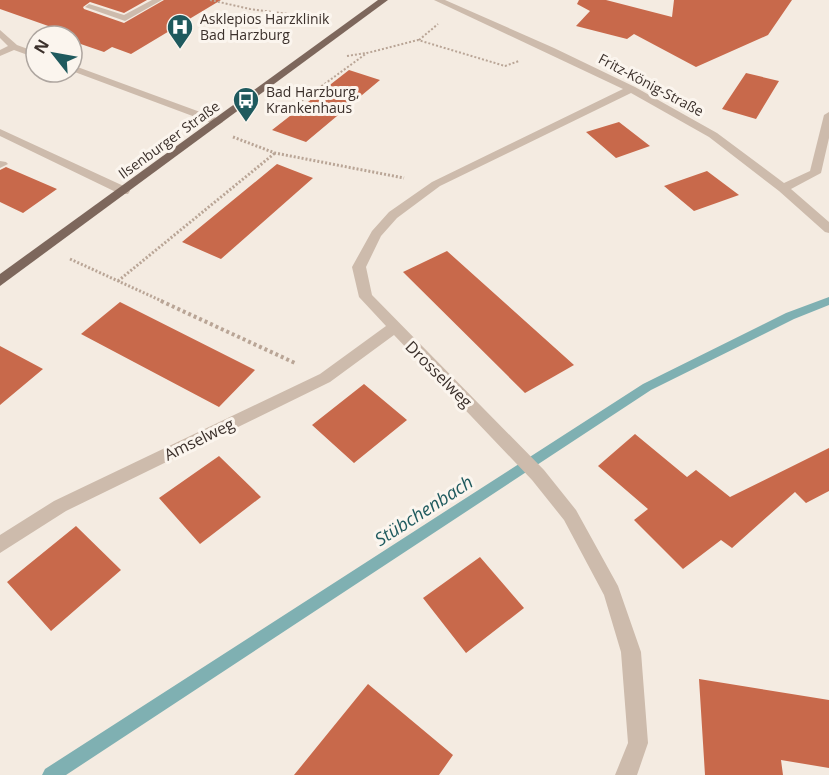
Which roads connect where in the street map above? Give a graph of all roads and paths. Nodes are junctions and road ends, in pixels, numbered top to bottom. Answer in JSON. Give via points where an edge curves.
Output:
{"nodes":[{"id":1,"x":158,"y":0,"type":"edge"},
{"id":2,"x":210,"y":0,"type":"edge"},
{"id":3,"x":382,"y":0,"type":"edge"},
{"id":4,"x":438,"y":0,"type":"edge"},
{"id":5,"x":89,"y":7,"type":"dead end"},
{"id":6,"x":352,"y":23,"type":"junction"},
{"id":7,"x":0,"y":33,"type":"edge"},
{"id":8,"x":15,"y":47,"type":"junction"},
{"id":9,"x":24,"y":50,"type":"edge"},
{"id":10,"x":551,"y":50,"type":"junction"},
{"id":11,"x":0,"y":53,"type":"edge"},
{"id":12,"x":84,"y":73,"type":"edge"},
{"id":13,"x":631,"y":89,"type":"junction"},
{"id":14,"x":249,"y":100,"type":"junction"},
{"id":15,"x":829,"y":115,"type":"edge"},
{"id":16,"x":214,"y":125,"type":"junction"},
{"id":17,"x":0,"y":132,"type":"edge"},
{"id":18,"x":276,"y":153,"type":"junction"},
{"id":19,"x":436,"y":184,"type":"junction"},
{"id":20,"x":783,"y":188,"type":"junction"},
{"id":21,"x":124,"y":191,"type":"junction"},
{"id":22,"x":829,"y":229,"type":"edge"},
{"id":23,"x":46,"y":248,"type":"junction"},
{"id":24,"x":0,"y":281,"type":"edge"},
{"id":25,"x":118,"y":281,"type":"junction"},
{"id":26,"x":394,"y":328,"type":"junction"},
{"id":27,"x":325,"y":378,"type":"junction"},
{"id":28,"x":0,"y":545,"type":"edge"},
{"id":29,"x":626,"y":775,"type":"edge"}],
"edges":[{"from":1,"to":5,"type":"street","via":[[125,18]]},
{"from":2,"to":6,"type":"path","via":[[239,9]]},
{"from":3,"to":6,"type":"main road","name":"Ilsenburger Straße"},
{"from":4,"to":10,"type":"street","name":"Fritz-König-Straße"},
{"from":6,"to":14,"type":"main road","name":"Ilsenburger Straße"},
{"from":7,"to":8,"type":"street"},
{"from":8,"to":9,"type":"street"},
{"from":8,"to":11,"type":"street"},
{"from":10,"to":13,"type":"street","name":"Fritz-König-Straße"},
{"from":10,"to":14,"type":"path","via":[[505,66],[418,40],[367,52],[286,112]]},
{"from":12,"to":16,"type":"street"},
{"from":13,"to":19,"type":"street","name":"Drosselweg"},
{"from":13,"to":20,"type":"street","name":"Fritz-König-Straße","via":[[713,135]]},
{"from":14,"to":16,"type":"main road","name":"Ilsenburger Straße"},
{"from":15,"to":20,"type":"street","via":[[815,172]]},
{"from":16,"to":18,"type":"path"},
{"from":16,"to":21,"type":"main road","name":"Ilsenburger Straße"},
{"from":17,"to":21,"type":"street"},
{"from":18,"to":19,"type":"path"},
{"from":18,"to":25,"type":"path"},
{"from":19,"to":26,"type":"street","name":"Drosselweg","via":[[393,215],[376,234],[359,267],[366,297]]},
{"from":20,"to":22,"type":"street","name":"Fritz-König-Straße"},
{"from":21,"to":23,"type":"main road","name":"Ilsenburger Straße"},
{"from":23,"to":24,"type":"main road","name":"Ilsenburger Straße"},
{"from":23,"to":25,"type":"path"},
{"from":25,"to":27,"type":"path"},
{"from":26,"to":27,"type":"street","name":"Amselweg"},
{"from":26,"to":29,"type":"street","name":"Drosselweg","via":[[538,475],[570,515],[612,592],[631,652],[638,743]]},
{"from":27,"to":28,"type":"street","name":"Amselweg","via":[[60,506]]}]}
